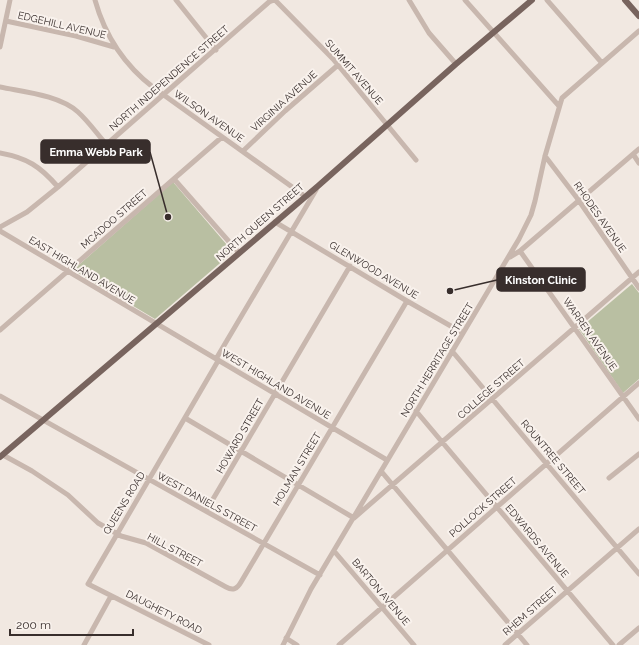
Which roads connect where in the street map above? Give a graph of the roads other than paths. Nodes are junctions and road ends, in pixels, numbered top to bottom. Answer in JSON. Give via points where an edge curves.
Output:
{"nodes":[{"id":1,"x":10,"y":0,"type":"edge"},
{"id":2,"x":95,"y":0,"type":"edge"},
{"id":3,"x":176,"y":0,"type":"edge"},
{"id":4,"x":274,"y":0,"type":"edge"},
{"id":5,"x":409,"y":0,"type":"edge"},
{"id":6,"x":465,"y":0,"type":"edge"},
{"id":7,"x":532,"y":0,"type":"edge"},
{"id":8,"x":548,"y":0,"type":"edge"},
{"id":9,"x":625,"y":0,"type":"edge"},
{"id":10,"x":639,"y":16,"type":"edge"},
{"id":11,"x":6,"y":21,"type":"junction"},
{"id":12,"x":639,"y":31,"type":"edge"},
{"id":13,"x":493,"y":32,"type":"junction"},
{"id":14,"x":0,"y":47,"type":"edge"},
{"id":15,"x":114,"y":47,"type":"junction"},
{"id":16,"x":216,"y":50,"type":"junction"},
{"id":17,"x":602,"y":63,"type":"junction"},
{"id":18,"x":456,"y":64,"type":"junction"},
{"id":19,"x":338,"y":65,"type":"junction"},
{"id":20,"x":0,"y":87,"type":"edge"},
{"id":21,"x":164,"y":95,"type":"junction"},
{"id":22,"x":559,"y":106,"type":"junction"},
{"id":23,"x":387,"y":124,"type":"junction"},
{"id":24,"x":222,"y":137,"type":"junction"},
{"id":25,"x":107,"y":144,"type":"junction"},
{"id":26,"x":639,"y":149,"type":"edge"},
{"id":27,"x":243,"y":151,"type":"junction"},
{"id":28,"x":0,"y":153,"type":"edge"},
{"id":29,"x":633,"y":154,"type":"junction"},
{"id":30,"x":545,"y":156,"type":"junction"},
{"id":31,"x":416,"y":160,"type":"dead end"},
{"id":32,"x":639,"y":163,"type":"edge"},
{"id":33,"x":174,"y":179,"type":"junction"},
{"id":34,"x":318,"y":186,"type":"junction"},
{"id":35,"x":58,"y":187,"type":"junction"},
{"id":36,"x":302,"y":194,"type":"dead end"},
{"id":37,"x":579,"y":202,"type":"junction"},
{"id":38,"x":275,"y":222,"type":"junction"},
{"id":39,"x":0,"y":227,"type":"edge"},
{"id":40,"x":0,"y":231,"type":"edge"},
{"id":41,"x":291,"y":231,"type":"junction"},
{"id":42,"x":520,"y":251,"type":"junction"},
{"id":43,"x":239,"y":253,"type":"junction"},
{"id":44,"x":509,"y":257,"type":"junction"},
{"id":45,"x":350,"y":266,"type":"junction"},
{"id":46,"x":68,"y":271,"type":"junction"},
{"id":47,"x":639,"y":272,"type":"edge"},
{"id":48,"x":632,"y":278,"type":"junction"},
{"id":49,"x":639,"y":288,"type":"edge"},
{"id":50,"x":407,"y":300,"type":"junction"},
{"id":51,"x":155,"y":324,"type":"junction"},
{"id":52,"x":575,"y":328,"type":"junction"},
{"id":53,"x":0,"y":330,"type":"edge"},
{"id":54,"x":463,"y":333,"type":"junction"},
{"id":55,"x":452,"y":351,"type":"junction"},
{"id":56,"x":217,"y":360,"type":"junction"},
{"id":57,"x":639,"y":383,"type":"edge"},
{"id":58,"x":275,"y":394,"type":"junction"},
{"id":59,"x":0,"y":396,"type":"edge"},
{"id":60,"x":623,"y":396,"type":"junction"},
{"id":61,"x":493,"y":399,"type":"junction"},
{"id":62,"x":416,"y":411,"type":"junction"},
{"id":63,"x":185,"y":418,"type":"junction"},
{"id":64,"x":639,"y":419,"type":"edge"},
{"id":65,"x":43,"y":420,"type":"junction"},
{"id":66,"x":332,"y":428,"type":"junction"},
{"id":67,"x":442,"y":442,"type":"junction"},
{"id":68,"x":241,"y":452,"type":"junction"},
{"id":69,"x":639,"y":454,"type":"edge"},
{"id":70,"x":1,"y":456,"type":"edge"},
{"id":71,"x":387,"y":460,"type":"junction"},
{"id":72,"x":546,"y":464,"type":"junction"},
{"id":73,"x":381,"y":471,"type":"junction"},
{"id":74,"x":609,"y":478,"type":"dead end"},
{"id":75,"x":148,"y":480,"type":"junction"},
{"id":76,"x":298,"y":485,"type":"junction"},
{"id":77,"x":393,"y":485,"type":"junction"},
{"id":78,"x":497,"y":507,"type":"junction"},
{"id":79,"x":206,"y":512,"type":"junction"},
{"id":80,"x":354,"y":518,"type":"junction"},
{"id":81,"x":639,"y":529,"type":"edge"},
{"id":82,"x":117,"y":534,"type":"junction"},
{"id":83,"x":263,"y":543,"type":"junction"},
{"id":84,"x":617,"y":548,"type":"junction"},
{"id":85,"x":447,"y":550,"type":"junction"},
{"id":86,"x":334,"y":551,"type":"junction"},
{"id":87,"x":639,"y":574,"type":"edge"},
{"id":88,"x":320,"y":575,"type":"junction"},
{"id":89,"x":567,"y":591,"type":"junction"},
{"id":90,"x":111,"y":596,"type":"junction"},
{"id":91,"x":382,"y":607,"type":"junction"},
{"id":92,"x":639,"y":628,"type":"edge"},
{"id":93,"x":518,"y":634,"type":"junction"},
{"id":94,"x":286,"y":638,"type":"junction"},
{"id":95,"x":86,"y":644,"type":"edge"},
{"id":96,"x":209,"y":645,"type":"edge"},
{"id":97,"x":283,"y":645,"type":"edge"},
{"id":98,"x":297,"y":645,"type":"edge"},
{"id":99,"x":339,"y":645,"type":"edge"},
{"id":100,"x":414,"y":645,"type":"edge"},
{"id":101,"x":505,"y":645,"type":"edge"},
{"id":102,"x":527,"y":645,"type":"edge"},
{"id":103,"x":613,"y":645,"type":"edge"},
{"id":104,"x":619,"y":645,"type":"edge"}],
"edges":[{"from":1,"to":11,"type":"street"},
{"from":2,"to":15,"type":"street","name":"WILSON AVENUE","via":[[102,23]]},
{"from":3,"to":16,"type":"street"},
{"from":4,"to":16,"type":"street","name":"NORTH INDEPENDENCE STREET"},
{"from":4,"to":19,"type":"street","name":"SUMMIT AVENUE"},
{"from":5,"to":18,"type":"street","via":[[429,33]]},
{"from":6,"to":13,"type":"street"},
{"from":7,"to":13,"type":"main road","name":"NORTH QUEEN STREET"},
{"from":8,"to":17,"type":"street"},
{"from":9,"to":10,"type":"main road"},
{"from":11,"to":14,"type":"street"},
{"from":11,"to":15,"type":"street","name":"EDGEHILL AVENUE"},
{"from":12,"to":17,"type":"street","name":"NORTH HERRITAGE STREET"},
{"from":13,"to":18,"type":"main road","name":"NORTH QUEEN STREET"},
{"from":13,"to":22,"type":"street"},
{"from":15,"to":21,"type":"street","name":"WILSON AVENUE","via":[[136,73]]},
{"from":16,"to":21,"type":"street","name":"NORTH INDEPENDENCE STREET"},
{"from":17,"to":22,"type":"street","name":"NORTH HERRITAGE STREET","via":[[562,98]]},
{"from":18,"to":23,"type":"main road","name":"NORTH QUEEN STREET"},
{"from":19,"to":23,"type":"street","name":"SUMMIT AVENUE"},
{"from":19,"to":27,"type":"street","name":"VIRGINIA AVENUE"},
{"from":20,"to":25,"type":"street","via":[[52,98],[68,105],[78,112]]},
{"from":21,"to":24,"type":"street","name":"WILSON AVENUE"},
{"from":21,"to":25,"type":"street","name":"NORTH INDEPENDENCE STREET"},
{"from":22,"to":30,"type":"street","name":"NORTH HERRITAGE STREET"},
{"from":23,"to":31,"type":"street","name":"SUMMIT AVENUE"},
{"from":23,"to":34,"type":"main road","name":"NORTH QUEEN STREET"},
{"from":24,"to":27,"type":"street","name":"WILSON AVENUE"},
{"from":24,"to":33,"type":"street","name":"MCADOO STREET"},
{"from":25,"to":35,"type":"street","name":"NORTH INDEPENDENCE STREET"},
{"from":26,"to":29,"type":"street"},
{"from":27,"to":36,"type":"street","name":"WILSON AVENUE"},
{"from":28,"to":35,"type":"street","via":[[33,164],[48,174]]},
{"from":29,"to":32,"type":"street"},
{"from":29,"to":37,"type":"street"},
{"from":30,"to":37,"type":"street","name":"RHODES AVENUE"},
{"from":30,"to":44,"type":"street","name":"NORTH HERRITAGE STREET","via":[[531,215]]},
{"from":33,"to":43,"type":"street"},
{"from":33,"to":46,"type":"street","name":"MCADOO STREET"},
{"from":34,"to":38,"type":"main road","name":"NORTH QUEEN STREET"},
{"from":34,"to":41,"type":"street","name":"QUEENS ROAD"},
{"from":35,"to":39,"type":"street","name":"NORTH INDEPENDENCE STREET","via":[[27,212]]},
{"from":37,"to":42,"type":"street"},
{"from":37,"to":48,"type":"street","name":"RHODES AVENUE"},
{"from":38,"to":41,"type":"street","name":"GLENWOOD AVENUE"},
{"from":38,"to":43,"type":"main road","name":"NORTH QUEEN STREET"},
{"from":40,"to":46,"type":"street","name":"EAST HIGHLAND AVENUE"},
{"from":41,"to":45,"type":"street","name":"GLENWOOD AVENUE"},
{"from":41,"to":56,"type":"street","name":"QUEENS ROAD"},
{"from":42,"to":44,"type":"street"},
{"from":42,"to":52,"type":"street","name":"WARREN AVENUE"},
{"from":43,"to":51,"type":"main road","name":"NORTH QUEEN STREET"},
{"from":44,"to":54,"type":"street","name":"NORTH HERRITAGE STREET"},
{"from":45,"to":50,"type":"street","name":"GLENWOOD AVENUE"},
{"from":45,"to":58,"type":"street","name":"HOWARD STREET"},
{"from":46,"to":51,"type":"street","name":"EAST HIGHLAND AVENUE"},
{"from":46,"to":53,"type":"street","name":"MCADOO STREET"},
{"from":47,"to":48,"type":"street","name":"COLLEGE STREET"},
{"from":48,"to":49,"type":"street","name":"RHODES AVENUE"},
{"from":48,"to":52,"type":"street","name":"COLLEGE STREET"},
{"from":50,"to":54,"type":"street","name":"GLENWOOD AVENUE"},
{"from":50,"to":66,"type":"street","name":"HOLMAN STREET"},
{"from":51,"to":56,"type":"street","name":"WEST HIGHLAND AVENUE"},
{"from":51,"to":65,"type":"main road","name":"NORTH QUEEN STREET"},
{"from":52,"to":60,"type":"street","name":"WARREN AVENUE"},
{"from":52,"to":61,"type":"street","name":"COLLEGE STREET"},
{"from":54,"to":55,"type":"street","name":"NORTH HERRITAGE STREET"},
{"from":55,"to":61,"type":"street","name":"ROUNTREE STREET"},
{"from":55,"to":62,"type":"street","name":"NORTH HERRITAGE STREET"},
{"from":56,"to":58,"type":"street","name":"WEST HIGHLAND AVENUE"},
{"from":56,"to":63,"type":"street","name":"QUEENS ROAD"},
{"from":57,"to":60,"type":"street","name":"POLLOCK STREET"},
{"from":58,"to":66,"type":"street","name":"WEST HIGHLAND AVENUE"},
{"from":58,"to":68,"type":"street","name":"HOWARD STREET"},
{"from":59,"to":65,"type":"street","name":"WEST DANIELS STREET"},
{"from":60,"to":64,"type":"street","name":"WARREN AVENUE"},
{"from":60,"to":72,"type":"street","name":"POLLOCK STREET"},
{"from":61,"to":67,"type":"street","name":"COLLEGE STREET"},
{"from":61,"to":72,"type":"street","name":"ROUNTREE STREET"},
{"from":62,"to":67,"type":"street","name":"EDWARDS AVENUE"},
{"from":62,"to":71,"type":"street","name":"NORTH HERRITAGE STREET"},
{"from":63,"to":68,"type":"street"},
{"from":63,"to":75,"type":"street","name":"QUEENS ROAD"},
{"from":65,"to":70,"type":"main road","name":"NORTH QUEEN STREET"},
{"from":65,"to":75,"type":"street","name":"WEST DANIELS STREET"},
{"from":66,"to":71,"type":"street","name":"WEST HIGHLAND AVENUE"},
{"from":66,"to":76,"type":"street","name":"HOLMAN STREET"},
{"from":67,"to":77,"type":"street","name":"COLLEGE STREET"},
{"from":67,"to":78,"type":"street","name":"EDWARDS AVENUE"},
{"from":68,"to":76,"type":"street"},
{"from":68,"to":79,"type":"street","name":"HOWARD STREET"},
{"from":69,"to":74,"type":"street"},
{"from":70,"to":82,"type":"street","name":"HILL STREET","via":[[32,471],[68,495],[98,523]]},
{"from":71,"to":73,"type":"street","name":"NORTH HERRITAGE STREET"},
{"from":72,"to":78,"type":"street","name":"POLLOCK STREET"},
{"from":72,"to":84,"type":"street","name":"ROUNTREE STREET"},
{"from":73,"to":77,"type":"street"},
{"from":73,"to":80,"type":"street","name":"NORTH HERRITAGE STREET"},
{"from":75,"to":79,"type":"street","name":"WEST DANIELS STREET"},
{"from":75,"to":82,"type":"street","name":"QUEENS ROAD"},
{"from":76,"to":80,"type":"street"},
{"from":76,"to":83,"type":"street","name":"HOLMAN STREET"},
{"from":77,"to":80,"type":"street","name":"COLLEGE STREET"},
{"from":77,"to":85,"type":"street"},
{"from":78,"to":85,"type":"street","name":"POLLOCK STREET"},
{"from":78,"to":89,"type":"street","name":"EDWARDS AVENUE"},
{"from":79,"to":83,"type":"street","name":"WEST DANIELS STREET"},
{"from":80,"to":86,"type":"street","name":"NORTH HERRITAGE STREET"},
{"from":81,"to":84,"type":"street","name":"RHEM STREET"},
{"from":82,"to":83,"type":"street","name":"HILL STREET","via":[[146,543],[233,589],[239,586]]},
{"from":82,"to":90,"type":"street","name":"QUEENS ROAD","via":[[88,584]]},
{"from":83,"to":88,"type":"street","name":"WEST DANIELS STREET"},
{"from":84,"to":87,"type":"street","name":"ROUNTREE STREET"},
{"from":84,"to":89,"type":"street","name":"RHEM STREET"},
{"from":85,"to":91,"type":"street","name":"POLLOCK STREET"},
{"from":85,"to":93,"type":"street"},
{"from":86,"to":88,"type":"street","name":"NORTH HERRITAGE STREET"},
{"from":86,"to":91,"type":"street","name":"BARTON AVENUE"},
{"from":88,"to":94,"type":"street","name":"NORTH HERRITAGE STREET"},
{"from":89,"to":93,"type":"street","name":"RHEM STREET"},
{"from":89,"to":103,"type":"street","name":"EDWARDS AVENUE"},
{"from":90,"to":95,"type":"street"},
{"from":90,"to":96,"type":"street","name":"DAUGHETY ROAD"},
{"from":91,"to":99,"type":"street","name":"POLLOCK STREET"},
{"from":91,"to":100,"type":"street","name":"BARTON AVENUE"},
{"from":92,"to":104,"type":"street"},
{"from":93,"to":101,"type":"street","name":"RHEM STREET"},
{"from":93,"to":102,"type":"street"},
{"from":94,"to":97,"type":"street","name":"NORTH HERRITAGE STREET"},
{"from":94,"to":98,"type":"street"}]}
